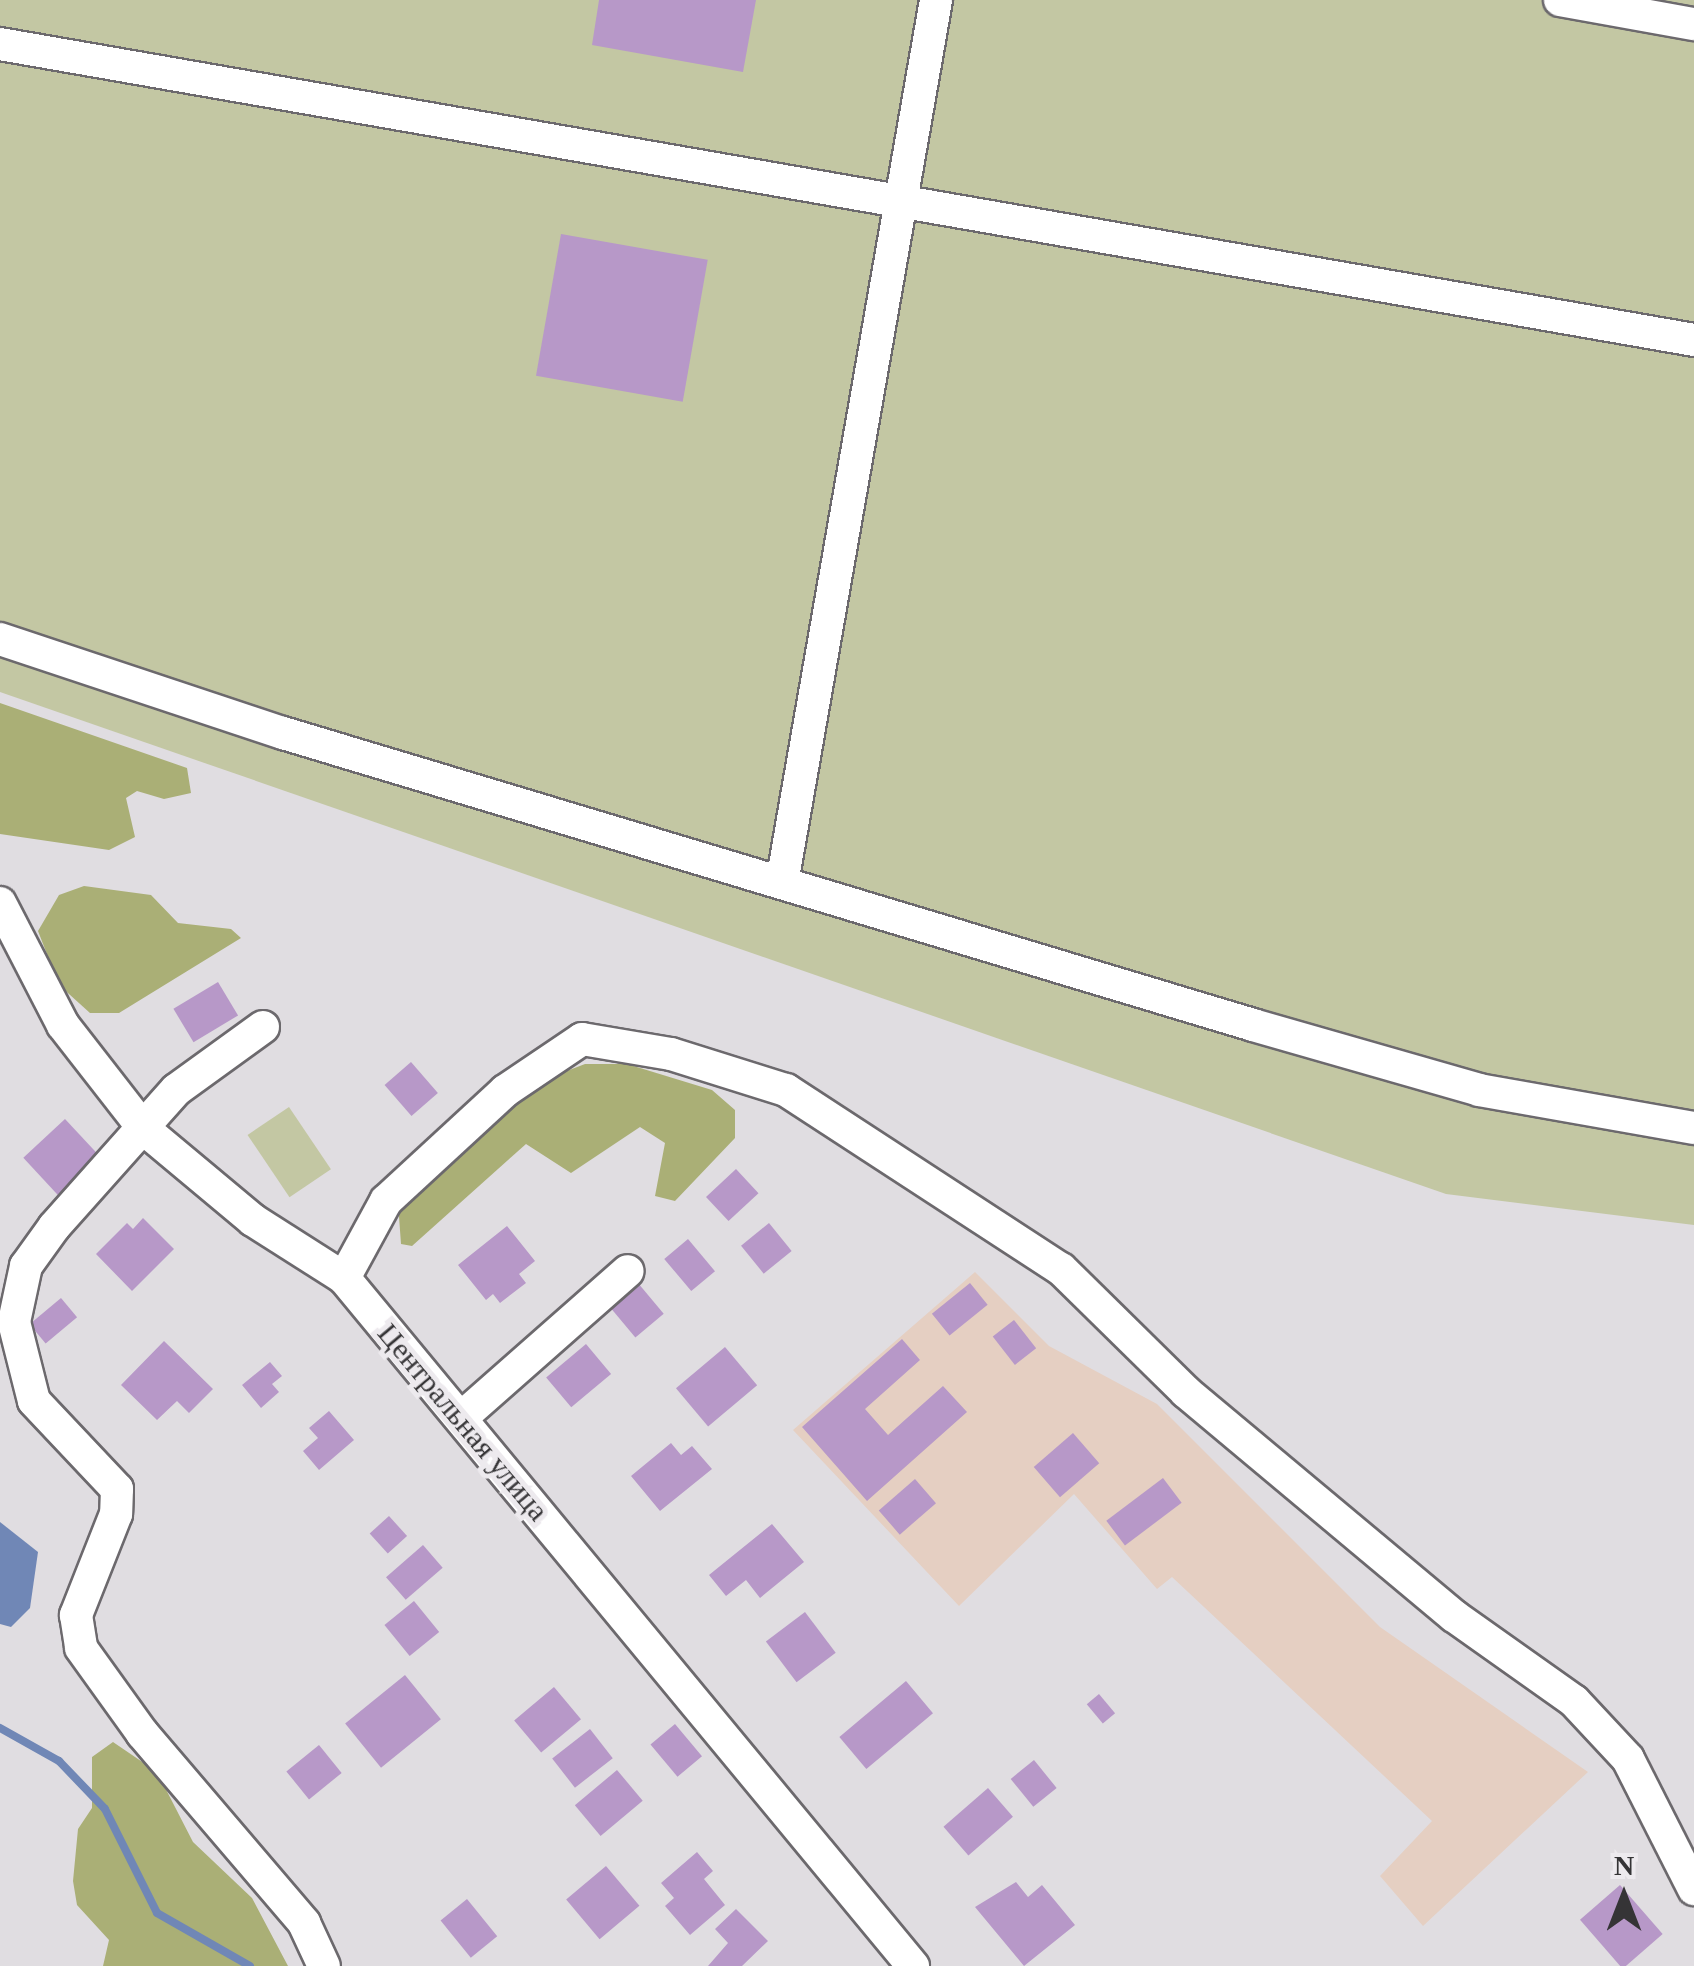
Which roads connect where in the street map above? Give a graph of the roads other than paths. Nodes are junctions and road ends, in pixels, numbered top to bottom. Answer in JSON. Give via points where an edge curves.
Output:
{"nodes":[{"id":1,"x":936,"y":0,"type":"edge"},
{"id":2,"x":1560,"y":0,"type":"edge"},
{"id":3,"x":1694,"y":24,"type":"edge"},
{"id":4,"x":0,"y":44,"type":"edge"},
{"id":5,"x":901,"y":200,"type":"junction"},
{"id":6,"x":1694,"y":340,"type":"edge"},
{"id":7,"x":0,"y":639,"type":"edge"},
{"id":8,"x":783,"y":877,"type":"junction"},
{"id":9,"x":0,"y":903,"type":"edge"},
{"id":10,"x":263,"y":1027,"type":"dead end"},
{"id":11,"x":1694,"y":1128,"type":"edge"},
{"id":12,"x":144,"y":1129,"type":"junction"},
{"id":13,"x":628,"y":1270,"type":"dead end"},
{"id":14,"x":344,"y":1278,"type":"junction"},
{"id":15,"x":461,"y":1418,"type":"junction"},
{"id":16,"x":1694,"y":1889,"type":"edge"},
{"id":17,"x":324,"y":1966,"type":"edge"},
{"id":18,"x":913,"y":1966,"type":"edge"}],
"edges":[{"from":1,"to":5,"type":"street"},
{"from":2,"to":3,"type":"street"},
{"from":4,"to":5,"type":"street"},
{"from":5,"to":6,"type":"street"},
{"from":5,"to":8,"type":"street"},
{"from":7,"to":8,"type":"street","via":[[283,733]]},
{"from":8,"to":11,"type":"street","via":[[1479,1090]]},
{"from":9,"to":12,"type":"street","name":"Центральная улица","via":[[63,1025]]},
{"from":10,"to":12,"type":"street","via":[[176,1090]]},
{"from":12,"to":14,"type":"street","name":"Центральная улица","via":[[253,1220]]},
{"from":12,"to":17,"type":"street","via":[[26,1266],[14,1322],[34,1401],[117,1489],[116,1514],[76,1614],[81,1648],[142,1733],[304,1923]]},
{"from":13,"to":15,"type":"street"},
{"from":14,"to":15,"type":"street","name":"Центральная улица"},
{"from":14,"to":16,"type":"street","via":[[386,1202],[505,1092],[582,1039],[671,1054],[786,1090],[1061,1269],[1186,1392],[1454,1616],[1574,1701],[1628,1759]]},
{"from":15,"to":18,"type":"street","name":"Центральная улица"}]}
